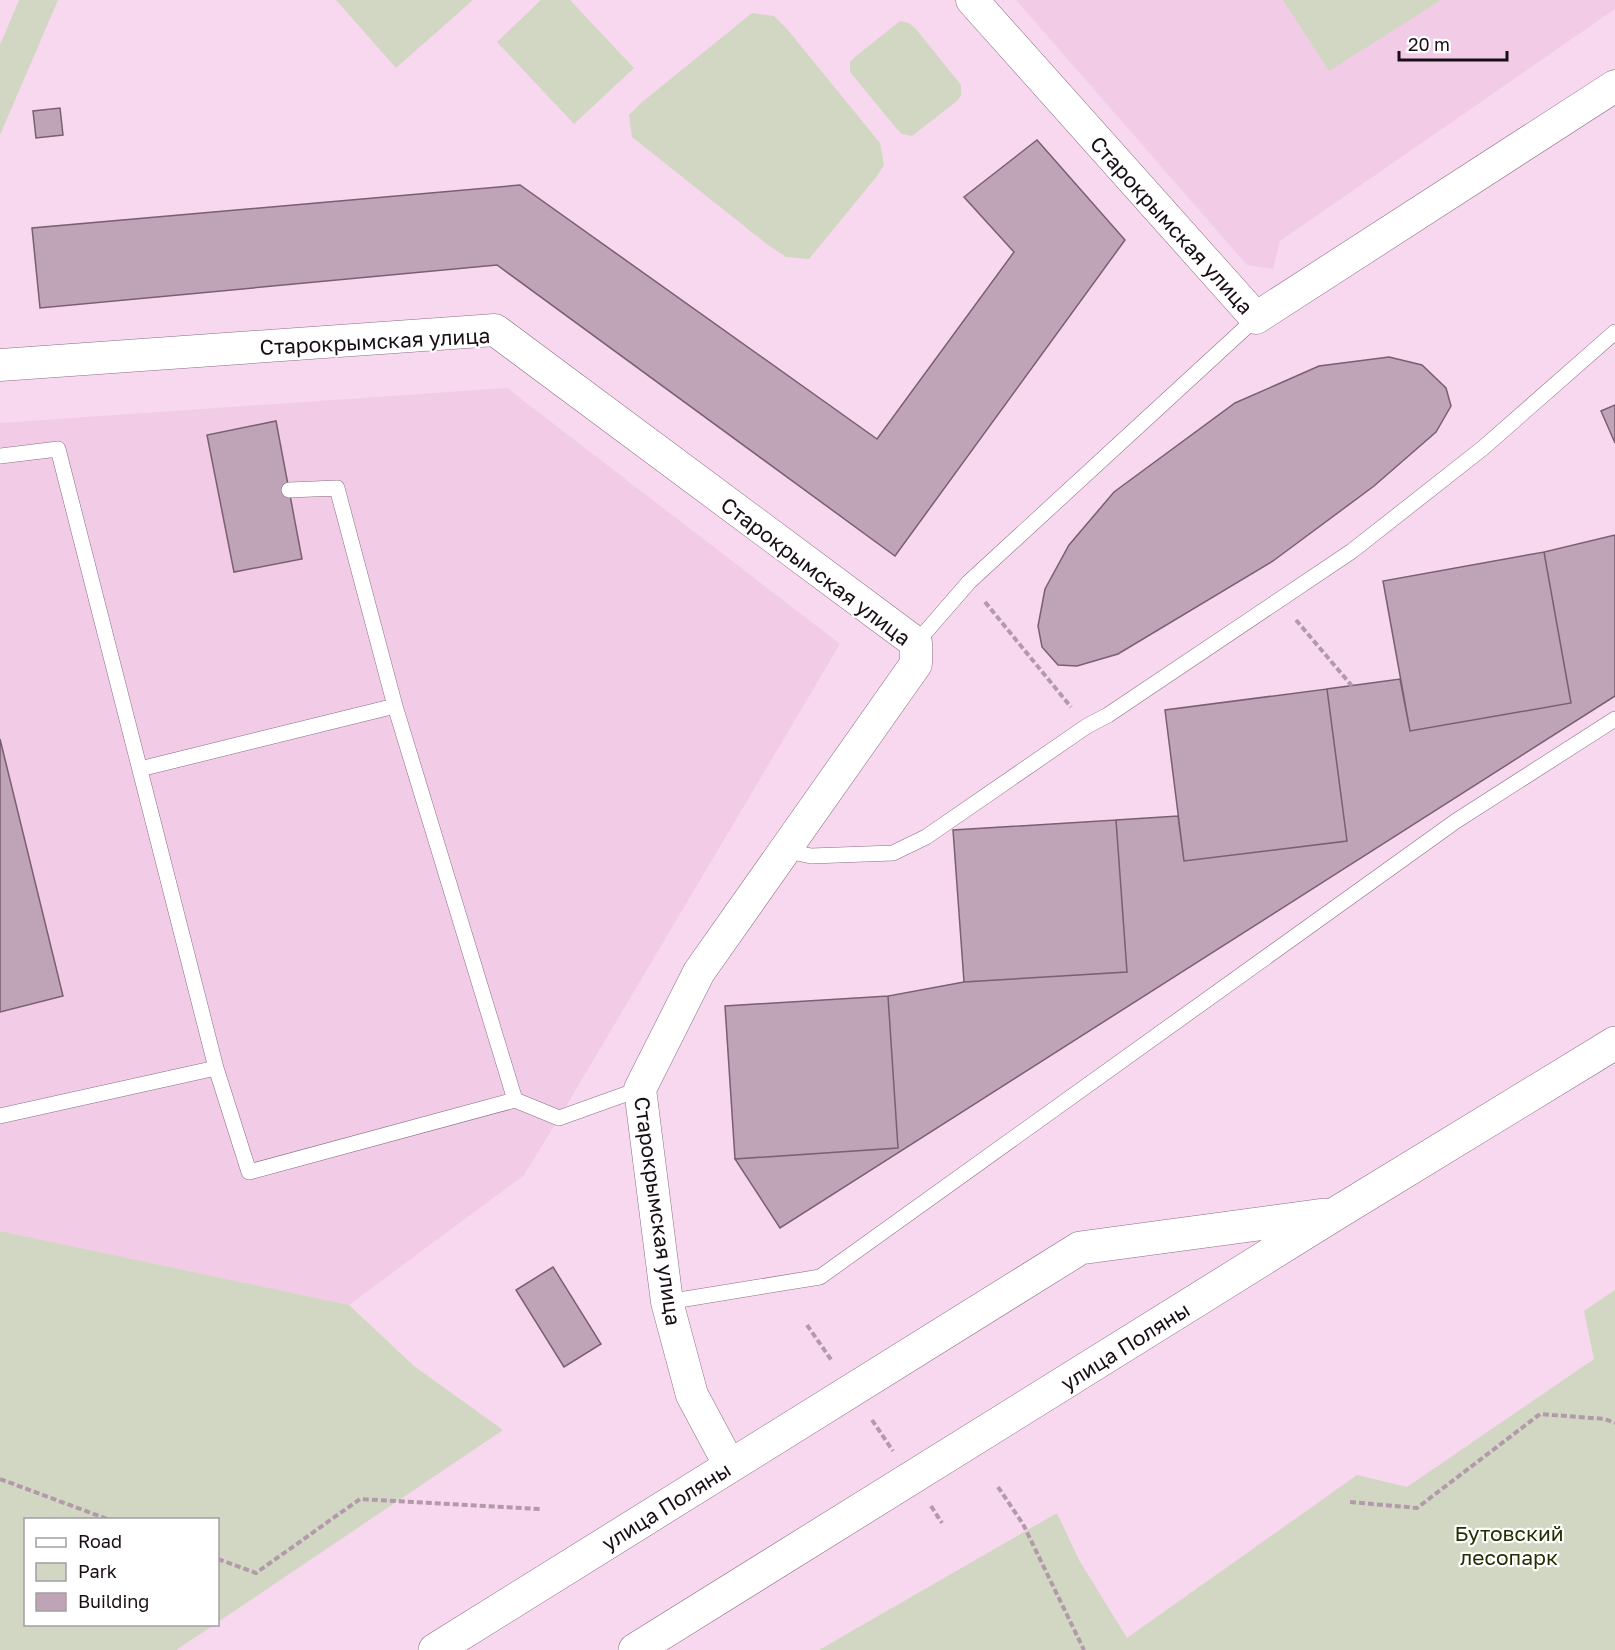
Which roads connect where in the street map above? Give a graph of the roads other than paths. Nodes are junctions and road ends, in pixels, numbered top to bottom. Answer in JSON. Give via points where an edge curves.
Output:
{"nodes":[{"id":1,"x":972,"y":0,"type":"edge"},
{"id":2,"x":1615,"y":86,"type":"edge"},
{"id":3,"x":1256,"y":318,"type":"junction"},
{"id":4,"x":1615,"y":332,"type":"edge"},
{"id":5,"x":0,"y":365,"type":"edge"},
{"id":6,"x":0,"y":456,"type":"edge"},
{"id":7,"x":289,"y":490,"type":"dead end"},
{"id":8,"x":916,"y":643,"type":"junction"},
{"id":9,"x":395,"y":706,"type":"junction"},
{"id":10,"x":1615,"y":719,"type":"edge"},
{"id":11,"x":140,"y":769,"type":"junction"},
{"id":12,"x":784,"y":849,"type":"junction"},
{"id":13,"x":1615,"y":1043,"type":"edge"},
{"id":14,"x":216,"y":1068,"type":"junction"},
{"id":15,"x":640,"y":1089,"type":"junction"},
{"id":16,"x":515,"y":1100,"type":"junction"},
{"id":17,"x":0,"y":1116,"type":"edge"},
{"id":18,"x":1335,"y":1214,"type":"junction"},
{"id":19,"x":667,"y":1302,"type":"junction"},
{"id":20,"x":730,"y":1466,"type":"junction"},
{"id":21,"x":435,"y":1650,"type":"edge"},
{"id":22,"x":636,"y":1650,"type":"edge"}],
"edges":[{"from":1,"to":3,"type":"street","name":"Старокрымская улица"},
{"from":2,"to":3,"type":"street","name":"Старокрымская улица"},
{"from":3,"to":8,"type":"lane","via":[[969,582]]},
{"from":4,"to":12,"type":"lane","via":[[1483,448],[1352,551],[927,837],[893,853],[811,856]]},
{"from":5,"to":8,"type":"street","name":"Старокрымская улица","via":[[495,330]]},
{"from":6,"to":11,"type":"lane","via":[[58,449]]},
{"from":7,"to":9,"type":"lane","via":[[337,488]]},
{"from":8,"to":12,"type":"street","name":"Старокрымская улица","via":[[916,664]]},
{"from":9,"to":11,"type":"lane"},
{"from":9,"to":16,"type":"lane"},
{"from":10,"to":19,"type":"lane","via":[[1456,820],[820,1277]]},
{"from":11,"to":14,"type":"lane"},
{"from":12,"to":15,"type":"street","name":"Старокрымская улица","via":[[699,972]]},
{"from":13,"to":18,"type":"main road","name":"улица Поляны"},
{"from":14,"to":16,"type":"lane","via":[[249,1172]]},
{"from":14,"to":17,"type":"lane"},
{"from":15,"to":16,"type":"lane","via":[[560,1118]]},
{"from":15,"to":19,"type":"street","name":"Старокрымская улица"},
{"from":18,"to":20,"type":"main road","name":"улица Поляны","via":[[1080,1248]]},
{"from":18,"to":22,"type":"main road","name":"улица Поляны"},
{"from":19,"to":20,"type":"street","name":"Старокрымская улица","via":[[692,1395]]},
{"from":20,"to":21,"type":"main road","name":"улица Поляны"}]}
